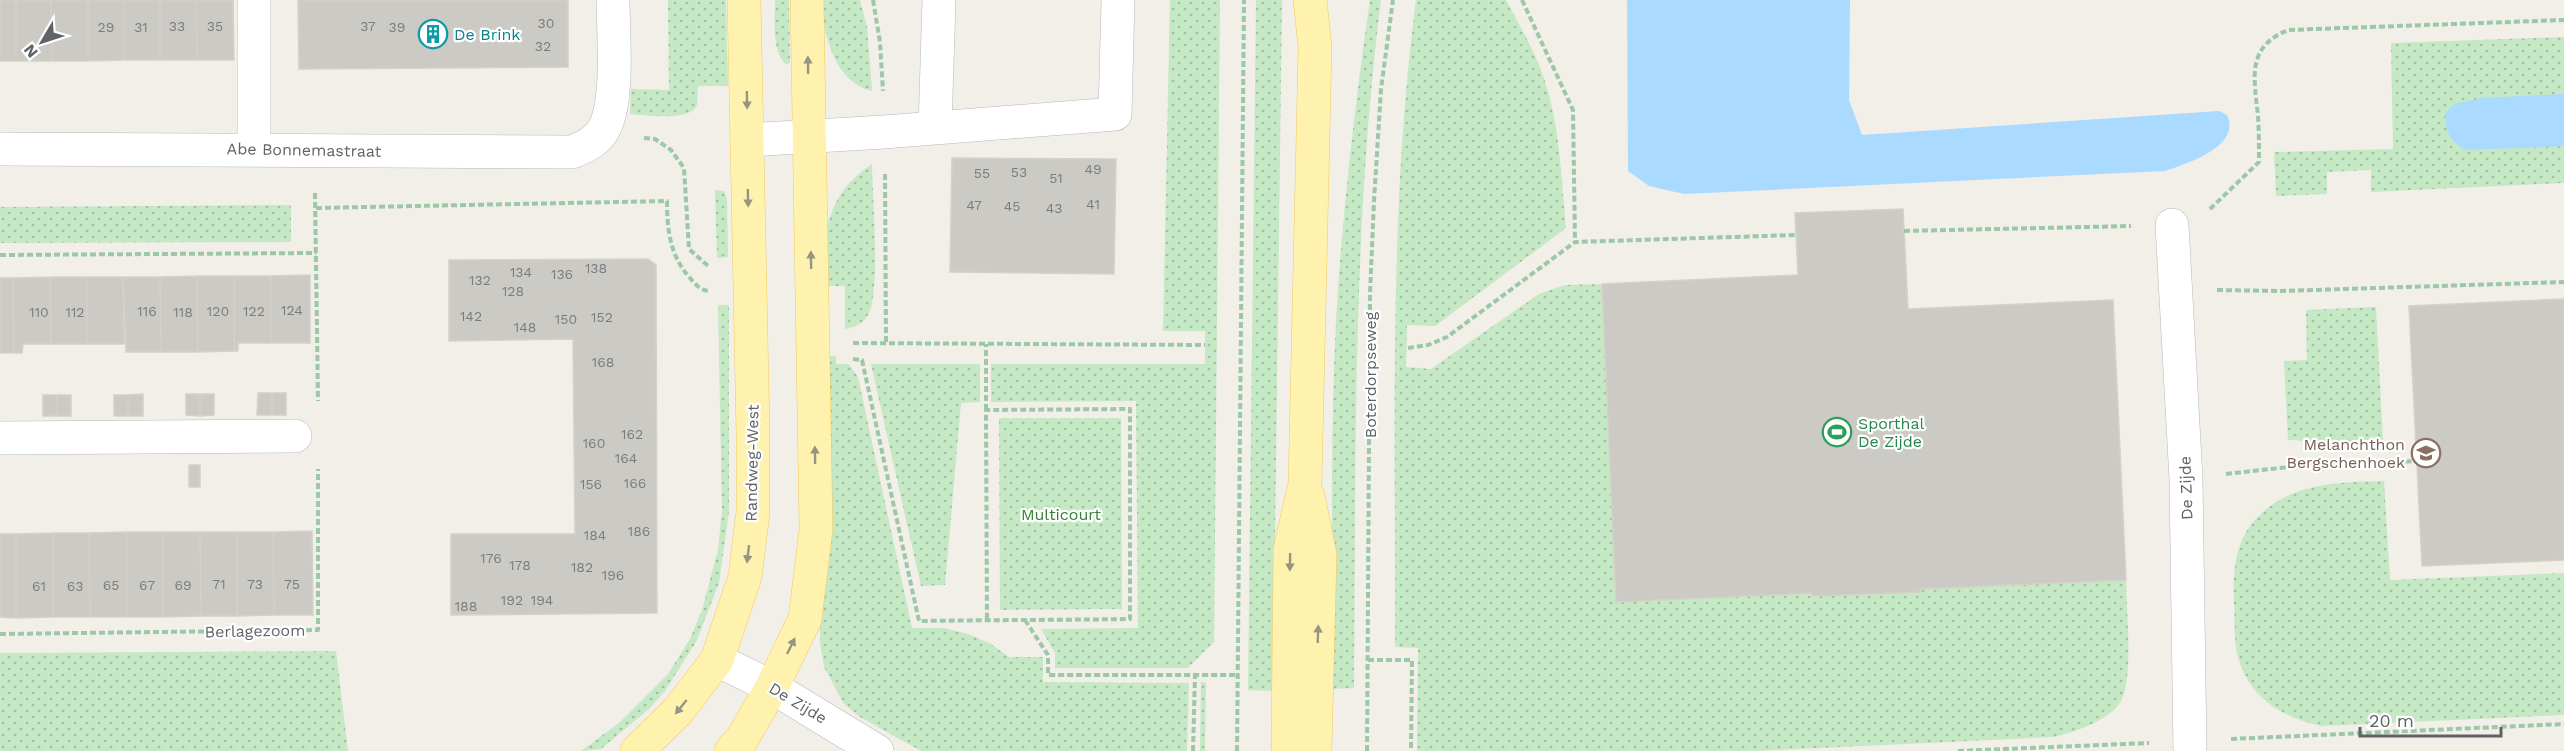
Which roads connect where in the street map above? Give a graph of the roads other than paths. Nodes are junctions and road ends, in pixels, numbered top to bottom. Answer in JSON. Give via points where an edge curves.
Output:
{"nodes":[{"id":1,"x":254,"y":0,"type":"edge"},
{"id":2,"x":613,"y":0,"type":"edge"},
{"id":3,"x":744,"y":0,"type":"edge"},
{"id":4,"x":807,"y":0,"type":"edge"},
{"id":5,"x":939,"y":0,"type":"edge"},
{"id":6,"x":1118,"y":0,"type":"edge"},
{"id":7,"x":1310,"y":0,"type":"edge"},
{"id":8,"x":1328,"y":0,"type":"edge"},
{"id":9,"x":1315,"y":47,"type":"junction"},
{"id":10,"x":935,"y":128,"type":"junction"},
{"id":11,"x":809,"y":136,"type":"junction"},
{"id":12,"x":747,"y":140,"type":"junction"},
{"id":13,"x":254,"y":148,"type":"junction"},
{"id":14,"x":0,"y":149,"type":"edge"},
{"id":15,"x":2172,"y":225,"type":"road end"},
{"id":16,"x":307,"y":437,"type":"road end"},
{"id":17,"x":0,"y":438,"type":"edge"},
{"id":18,"x":717,"y":660,"type":"junction"},
{"id":19,"x":772,"y":687,"type":"junction"},
{"id":20,"x":1302,"y":693,"type":"junction"},
{"id":21,"x":2190,"y":746,"type":"edge"},
{"id":22,"x":637,"y":751,"type":"edge"},
{"id":23,"x":731,"y":751,"type":"edge"},
{"id":24,"x":876,"y":751,"type":"edge"},
{"id":25,"x":1288,"y":751,"type":"edge"},
{"id":26,"x":1315,"y":751,"type":"edge"}],
"edges":[{"from":1,"to":13,"type":"street"},
{"from":2,"to":13,"type":"street","name":"Abe Bonnemastraat","via":[[613,98],[602,132],[589,145],[572,152]]},
{"from":3,"to":12,"type":"main road","name":"Randweg-West","one_way":true},
{"from":11,"to":4,"type":"main road","one_way":true},
{"from":5,"to":10,"type":"street"},
{"from":6,"to":10,"type":"street","via":[[1115,114]]},
{"from":7,"to":9,"type":"main road"},
{"from":8,"to":9,"type":"main road"},
{"from":9,"to":20,"type":"main road","via":[[1305,484],[1320,555]]},
{"from":10,"to":11,"type":"street"},
{"from":11,"to":12,"type":"street"},
{"from":19,"to":11,"type":"main road","one_way":true,"via":[[804,619],[816,529]]},
{"from":12,"to":18,"type":"main road","name":"Randweg-West","one_way":true,"via":[[753,512],[745,577]]},
{"from":13,"to":14,"type":"street","name":"Abe Bonnemastraat"},
{"from":15,"to":21,"type":"street","name":"De Zijde","via":[[2186,479]]},
{"from":16,"to":17,"type":"street"},
{"from":18,"to":19,"type":"street","name":"De Zijde"},
{"from":18,"to":22,"type":"main road","name":"Randweg-West","one_way":true,"via":[[678,711]]},
{"from":19,"to":23,"type":"main road"},
{"from":19,"to":24,"type":"street","name":"De Zijde"},
{"from":20,"to":25,"type":"main road"},
{"from":20,"to":26,"type":"main road"}]}
